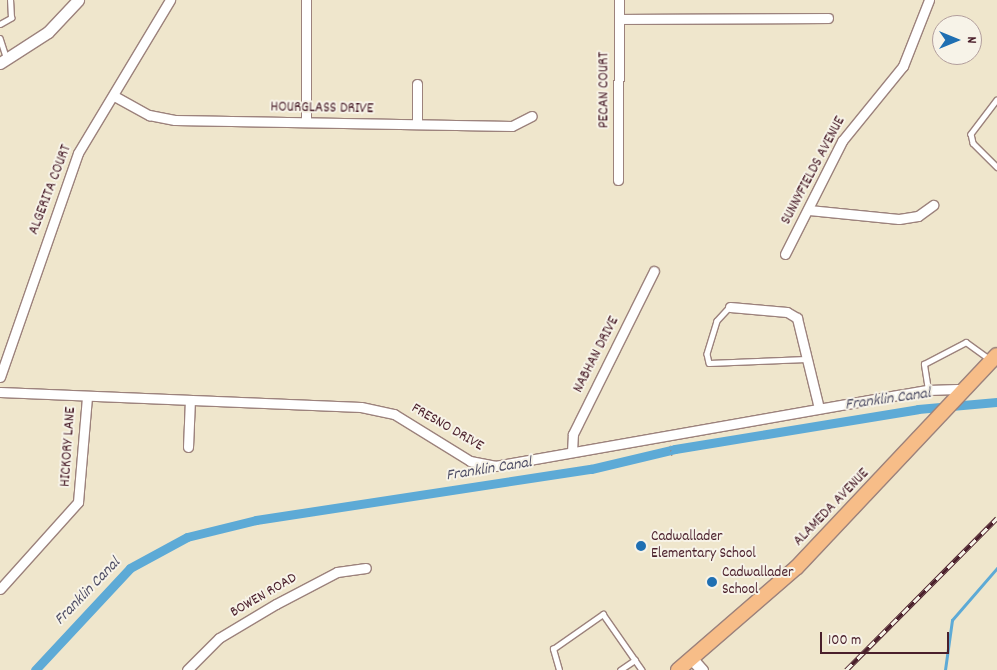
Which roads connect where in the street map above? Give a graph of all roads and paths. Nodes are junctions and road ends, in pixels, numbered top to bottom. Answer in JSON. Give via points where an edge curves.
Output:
{"nodes":[{"id":1,"x":10,"y":0,"type":"edge"},
{"id":2,"x":78,"y":0,"type":"edge"},
{"id":3,"x":170,"y":0,"type":"edge"},
{"id":4,"x":306,"y":0,"type":"edge"},
{"id":5,"x":619,"y":0,"type":"edge"},
{"id":6,"x":929,"y":0,"type":"edge"},
{"id":7,"x":828,"y":18,"type":"dead end"},
{"id":8,"x":619,"y":19,"type":"junction"},
{"id":9,"x":0,"y":24,"type":"edge"},
{"id":10,"x":0,"y":38,"type":"edge"},
{"id":11,"x":4,"y":62,"type":"edge"},
{"id":12,"x":418,"y":84,"type":"dead end"},
{"id":13,"x":116,"y":97,"type":"junction"},
{"id":14,"x":997,"y":100,"type":"edge"},
{"id":15,"x":532,"y":116,"type":"dead end"},
{"id":16,"x":306,"y":122,"type":"junction"},
{"id":17,"x":418,"y":124,"type":"junction"},
{"id":18,"x":997,"y":167,"type":"edge"},
{"id":19,"x":618,"y":180,"type":"dead end"},
{"id":20,"x":933,"y":205,"type":"dead end"},
{"id":21,"x":808,"y":210,"type":"junction"},
{"id":22,"x":785,"y":254,"type":"dead end"},
{"id":23,"x":654,"y":271,"type":"dead end"},
{"id":24,"x":730,"y":307,"type":"joint"},
{"id":25,"x":994,"y":358,"type":"edge"},
{"id":26,"x":809,"y":359,"type":"junction"},
{"id":27,"x":0,"y":377,"type":"edge"},
{"id":28,"x":928,"y":390,"type":"junction"},
{"id":29,"x":0,"y":392,"type":"edge"},
{"id":30,"x":962,"y":392,"type":"junction"},
{"id":31,"x":87,"y":396,"type":"junction"},
{"id":32,"x":190,"y":400,"type":"junction"},
{"id":33,"x":819,"y":408,"type":"junction"},
{"id":34,"x":670,"y":442,"type":"dead end"},
{"id":35,"x":188,"y":447,"type":"dead end"},
{"id":36,"x":572,"y":452,"type":"junction"},
{"id":37,"x":672,"y":456,"type":"dead end"},
{"id":38,"x":366,"y":568,"type":"dead end"},
{"id":39,"x":0,"y":589,"type":"edge"},
{"id":40,"x":692,"y":659,"type":"junction"},
{"id":41,"x":635,"y":660,"type":"junction"},
{"id":42,"x":187,"y":670,"type":"edge"},
{"id":43,"x":559,"y":670,"type":"edge"},
{"id":44,"x":620,"y":670,"type":"edge"},
{"id":45,"x":642,"y":670,"type":"edge"},
{"id":46,"x":678,"y":670,"type":"edge"},
{"id":47,"x":702,"y":670,"type":"edge"}],
"edges":[{"from":1,"to":9,"type":"lane","via":[[11,18]]},
{"from":2,"to":11,"type":"street","via":[[48,32]]},
{"from":3,"to":13,"type":"street","name":"ALGERITA COURT"},
{"from":4,"to":16,"type":"street"},
{"from":5,"to":8,"type":"street","name":"PECAN COURT"},
{"from":6,"to":21,"type":"street","name":"SUNNYFIELDS AVENUE","via":[[904,66],[846,135]]},
{"from":7,"to":8,"type":"street"},
{"from":8,"to":19,"type":"street","name":"PECAN COURT"},
{"from":10,"to":11,"type":"lane"},
{"from":12,"to":17,"type":"street"},
{"from":13,"to":16,"type":"street","name":"HOURGLASS DRIVE","via":[[161,118]]},
{"from":13,"to":27,"type":"street","name":"ALGERITA COURT","via":[[71,169]]},
{"from":14,"to":18,"type":"lane","via":[[971,134]]},
{"from":15,"to":17,"type":"street","name":"HOURGLASS DRIVE","via":[[512,126]]},
{"from":16,"to":17,"type":"street","name":"HOURGLASS DRIVE"},
{"from":20,"to":21,"type":"street","via":[[918,216],[899,219]]},
{"from":21,"to":22,"type":"street","name":"SUNNYFIELDS AVENUE"},
{"from":23,"to":36,"type":"street","name":"NABHAN DRIVE","via":[[573,434]]},
{"from":24,"to":26,"type":"street","via":[[795,316],[803,328]]},
{"from":24,"to":26,"type":"lane","via":[[717,321],[707,354],[709,363]]},
{"from":25,"to":28,"type":"lane","via":[[966,342],[924,364]]},
{"from":25,"to":30,"type":"main road","name":"ALAMEDA AVENUE"},
{"from":26,"to":33,"type":"street"},
{"from":28,"to":30,"type":"street","name":"FRESNO DRIVE"},
{"from":28,"to":33,"type":"street","name":"FRESNO DRIVE"},
{"from":29,"to":31,"type":"street","name":"FRESNO DRIVE"},
{"from":30,"to":40,"type":"main road","name":"ALAMEDA AVENUE","via":[[797,567]]},
{"from":31,"to":32,"type":"street","name":"FRESNO DRIVE"},
{"from":31,"to":39,"type":"street","name":"HICKORY LANE","via":[[78,502]]},
{"from":32,"to":35,"type":"street"},
{"from":32,"to":36,"type":"street","name":"FRESNO DRIVE","via":[[380,410],[409,421],[470,461],[488,466]]},
{"from":33,"to":36,"type":"street","name":"FRESNO DRIVE"},
{"from":34,"to":37,"type":"path"},
{"from":38,"to":42,"type":"street","name":"BOWEN ROAD","via":[[337,572],[276,604],[219,638]]},
{"from":40,"to":46,"type":"main road","name":"ALAMEDA AVENUE"},
{"from":40,"to":47,"type":"street"},
{"from":41,"to":43,"type":"lane","via":[[603,614],[553,649]]},
{"from":41,"to":44,"type":"lane"},
{"from":41,"to":45,"type":"lane"}]}
